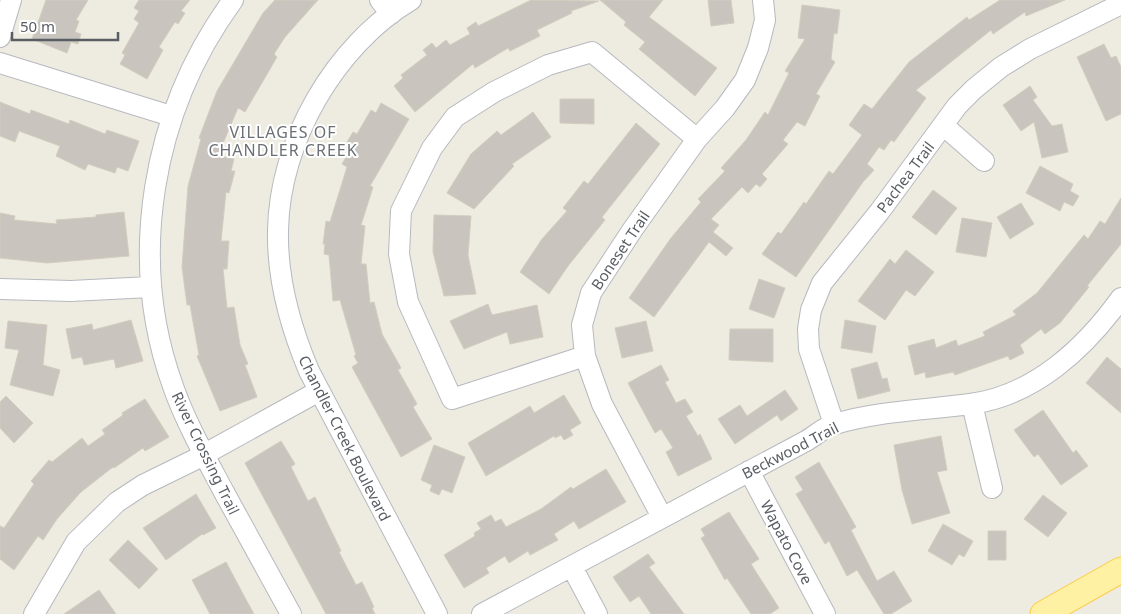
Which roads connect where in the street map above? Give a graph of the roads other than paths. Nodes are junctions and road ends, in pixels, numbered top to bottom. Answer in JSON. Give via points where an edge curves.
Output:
{"nodes":[{"id":1,"x":11,"y":0,"type":"edge"},
{"id":2,"x":233,"y":0,"type":"edge"},
{"id":3,"x":411,"y":0,"type":"edge"},
{"id":4,"x":763,"y":0,"type":"edge"},
{"id":5,"x":1121,"y":4,"type":"edge"},
{"id":6,"x":385,"y":7,"type":"edge"},
{"id":7,"x":0,"y":37,"type":"edge"},
{"id":8,"x":0,"y":63,"type":"edge"},
{"id":9,"x":171,"y":116,"type":"junction"},
{"id":10,"x":943,"y":125,"type":"junction"},
{"id":11,"x":697,"y":139,"type":"junction"},
{"id":12,"x":984,"y":161,"type":"dead end"},
{"id":13,"x":150,"y":287,"type":"junction"},
{"id":14,"x":0,"y":289,"type":"edge"},
{"id":15,"x":1120,"y":303,"type":"edge"},
{"id":16,"x":585,"y":356,"type":"junction"},
{"id":17,"x":318,"y":391,"type":"junction"},
{"id":18,"x":972,"y":404,"type":"junction"},
{"id":19,"x":834,"y":424,"type":"junction"},
{"id":20,"x":204,"y":454,"type":"junction"},
{"id":21,"x":749,"y":471,"type":"junction"},
{"id":22,"x":992,"y":488,"type":"dead end"},
{"id":23,"x":662,"y":517,"type":"junction"},
{"id":24,"x":572,"y":567,"type":"junction"},
{"id":25,"x":1121,"y":570,"type":"edge"},
{"id":26,"x":34,"y":614,"type":"edge"},
{"id":27,"x":291,"y":614,"type":"edge"},
{"id":28,"x":437,"y":614,"type":"edge"},
{"id":29,"x":482,"y":614,"type":"edge"},
{"id":30,"x":597,"y":614,"type":"edge"},
{"id":31,"x":825,"y":614,"type":"edge"},
{"id":32,"x":1044,"y":614,"type":"edge"}],
"edges":[{"from":1,"to":7,"type":"street"},
{"from":2,"to":9,"type":"street","name":"River Crossing Trail","via":[[194,65]]},
{"from":3,"to":6,"type":"street","name":"Chandler Creek Boulevard"},
{"from":4,"to":11,"type":"street","name":"Boneset Trail","via":[[765,20],[745,80]]},
{"from":5,"to":10,"type":"street","name":"Pachea Trail","via":[[1001,67],[974,89]]},
{"from":6,"to":17,"type":"street","name":"Chandler Creek Boulevard","via":[[326,82],[304,122],[282,192],[278,254],[285,302],[299,348]]},
{"from":8,"to":9,"type":"street"},
{"from":9,"to":13,"type":"street","name":"River Crossing Trail","via":[[156,181]]},
{"from":10,"to":12,"type":"street"},
{"from":10,"to":19,"type":"street","name":"Pachea Trail","via":[[822,283],[814,301],[808,330],[809,349]]},
{"from":11,"to":16,"type":"street","name":"Boneset Trail","via":[[590,293],[582,325]]},
{"from":11,"to":16,"type":"street","via":[[592,52],[548,65],[494,92],[455,117],[432,148],[401,211],[399,254],[408,302],[452,399]]},
{"from":13,"to":14,"type":"street","via":[[70,291]]},
{"from":13,"to":20,"type":"street","name":"River Crossing Trail","via":[[174,389]]},
{"from":15,"to":18,"type":"street","name":"Beckwood Trail","via":[[1050,371],[1007,394]]},
{"from":16,"to":23,"type":"street","name":"Boneset Trail","via":[[602,404]]},
{"from":17,"to":20,"type":"street"},
{"from":17,"to":28,"type":"street","name":"Chandler Creek Boulevard"},
{"from":18,"to":19,"type":"street","name":"Beckwood Trail","via":[[909,410]]},
{"from":18,"to":22,"type":"street"},
{"from":19,"to":21,"type":"street","name":"Beckwood Trail"},
{"from":20,"to":26,"type":"street","via":[[143,484],[117,502],[76,542]]},
{"from":20,"to":27,"type":"street","name":"River Crossing Trail"},
{"from":21,"to":23,"type":"street","name":"Beckwood Trail"},
{"from":21,"to":31,"type":"street","name":"Wapato Cove"},
{"from":23,"to":24,"type":"street","name":"Beckwood Trail"},
{"from":24,"to":29,"type":"street","name":"Beckwood Trail"},
{"from":24,"to":30,"type":"street"},
{"from":25,"to":32,"type":"main road"}]}
